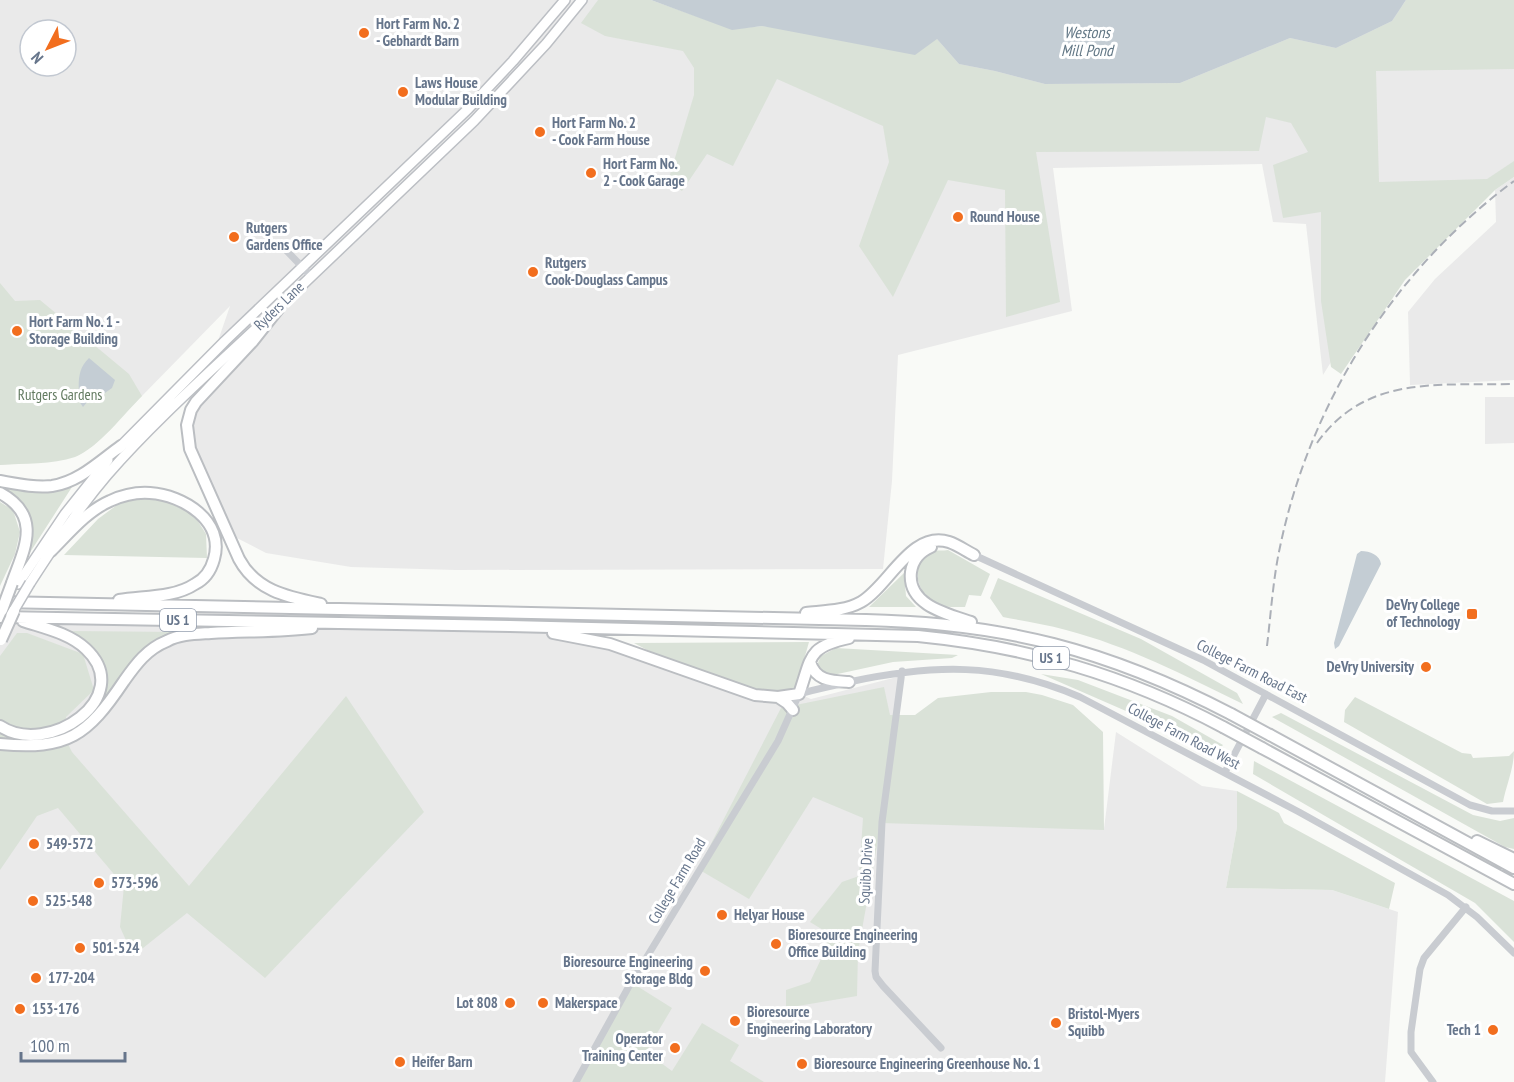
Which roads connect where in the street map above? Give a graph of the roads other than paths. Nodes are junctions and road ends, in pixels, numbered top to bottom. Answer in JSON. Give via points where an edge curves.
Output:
{"nodes":[{"id":1,"x":565,"y":0,"type":"edge"},
{"id":2,"x":582,"y":0,"type":"edge"},
{"id":3,"x":283,"y":247,"type":"dead end"},
{"id":4,"x":302,"y":267,"type":"junction"},
{"id":5,"x":311,"y":276,"type":"junction"},
{"id":6,"x":279,"y":308,"type":"junction"},
{"id":7,"x":121,"y":446,"type":"junction"},
{"id":8,"x":0,"y":482,"type":"edge"},
{"id":9,"x":0,"y":493,"type":"edge"},
{"id":10,"x":51,"y":551,"type":"junction"},
{"id":11,"x":974,"y":555,"type":"junction"},
{"id":12,"x":15,"y":583,"type":"junction"},
{"id":13,"x":85,"y":604,"type":"junction"},
{"id":14,"x":345,"y":610,"type":"junction"},
{"id":15,"x":5,"y":612,"type":"edge"},
{"id":16,"x":764,"y":618,"type":"junction"},
{"id":17,"x":345,"y":623,"type":"junction"},
{"id":18,"x":510,"y":626,"type":"junction"},
{"id":19,"x":994,"y":630,"type":"junction"},
{"id":20,"x":867,"y":634,"type":"junction"},
{"id":21,"x":0,"y":638,"type":"edge"},
{"id":22,"x":810,"y":662,"type":"junction"},
{"id":23,"x":903,"y":671,"type":"junction"},
{"id":24,"x":849,"y":682,"type":"junction"},
{"id":25,"x":799,"y":694,"type":"junction"},
{"id":26,"x":1266,"y":694,"type":"junction"},
{"id":27,"x":778,"y":698,"type":"junction"},
{"id":28,"x":793,"y":710,"type":"junction"},
{"id":29,"x":0,"y":726,"type":"edge"},
{"id":30,"x":0,"y":744,"type":"edge"},
{"id":31,"x":1225,"y":772,"type":"junction"},
{"id":32,"x":1514,"y":812,"type":"edge"},
{"id":33,"x":1434,"y":825,"type":"junction"},
{"id":34,"x":1514,"y":859,"type":"edge"},
{"id":35,"x":1514,"y":868,"type":"edge"},
{"id":36,"x":1514,"y":884,"type":"edge"},
{"id":37,"x":1466,"y":907,"type":"junction"},
{"id":38,"x":1514,"y":954,"type":"edge"},
{"id":39,"x":941,"y":1048,"type":"dead end"},
{"id":40,"x":576,"y":1082,"type":"edge"},
{"id":41,"x":1433,"y":1082,"type":"edge"}],
"edges":[{"from":1,"to":4,"type":"main road","name":"Ryders Lane","via":[[479,97]]},
{"from":2,"to":5,"type":"main road","name":"Ryders Lane","via":[[495,100]]},
{"from":3,"to":4,"type":"street"},
{"from":4,"to":5,"type":"street"},
{"from":4,"to":7,"type":"main road","name":"Ryders Lane"},
{"from":5,"to":6,"type":"main road","name":"Ryders Lane"},
{"from":6,"to":10,"type":"main road","name":"Ryders Lane","via":[[125,455]]},
{"from":6,"to":14,"type":"highway","via":[[194,405],[186,425],[188,443],[248,574],[278,594]]},
{"from":7,"to":8,"type":"highway","via":[[83,474],[65,482],[39,486]]},
{"from":7,"to":12,"type":"main road","name":"Ryders Lane","via":[[64,514]]},
{"from":9,"to":12,"type":"highway","via":[[21,511],[27,531]]},
{"from":10,"to":13,"type":"highway","via":[[100,507],[132,494],[174,498],[192,507],[209,524],[215,538],[215,556],[209,571],[195,585],[164,594]]},
{"from":10,"to":15,"type":"main road","name":"Ryders Lane","bridge":true,"via":[[30,584]]},
{"from":11,"to":16,"type":"highway","via":[[946,541],[930,541],[913,550],[872,594],[856,604]]},
{"from":11,"to":19,"type":"highway","via":[[946,546],[928,548],[914,562],[912,583],[932,608]]},
{"from":11,"to":26,"type":"street","name":"College Farm Road East","via":[[1182,650]]},
{"from":12,"to":15,"type":"highway","bridge":true},
{"from":13,"to":14,"type":"highway","number":"US 1"},
{"from":13,"to":15,"type":"highway","number":"US 1"},
{"from":14,"to":16,"type":"highway","number":"US 1"},
{"from":15,"to":17,"type":"highway","number":"US 1"},
{"from":15,"to":21,"type":"highway","bridge":true},
{"from":15,"to":29,"type":"highway","via":[[63,634],[86,649],[98,669],[100,687],[88,711],[60,729],[28,735]]},
{"from":16,"to":19,"type":"highway","number":"US 1","via":[[917,622]]},
{"from":17,"to":18,"type":"highway","number":"US 1"},
{"from":17,"to":30,"type":"highway","via":[[172,639],[143,657],[100,715],[78,733],[46,745]]},
{"from":18,"to":20,"type":"highway","number":"US 1"},
{"from":18,"to":27,"type":"highway","via":[[601,642],[747,693]]},
{"from":19,"to":33,"type":"highway","number":"US 1","bridge":true,"via":[[1068,647],[1165,681]]},
{"from":20,"to":22,"type":"highway","via":[[824,645]]},
{"from":20,"to":36,"type":"highway","number":"US 1","bridge":true,"via":[[951,640],[1042,656],[1139,687],[1185,707]]},
{"from":22,"to":24,"type":"highway","via":[[821,678]]},
{"from":22,"to":25,"type":"highway"},
{"from":23,"to":24,"type":"street","name":"College Farm Road West"},
{"from":23,"to":31,"type":"street","name":"College Farm Road West","via":[[969,669],[1047,684]]},
{"from":23,"to":39,"type":"street","name":"Squibb Drive","via":[[882,822],[875,971],[883,986]]},
{"from":24,"to":25,"type":"street","name":"College Farm Road West"},
{"from":25,"to":27,"type":"highway"},
{"from":25,"to":28,"type":"street","name":"College Farm Road"},
{"from":26,"to":31,"type":"street"},
{"from":26,"to":32,"type":"street","name":"College Farm Road East","via":[[1470,805]]},
{"from":27,"to":28,"type":"highway"},
{"from":28,"to":40,"type":"street","name":"College Farm Road"},
{"from":31,"to":37,"type":"street","name":"College Farm Road West"},
{"from":33,"to":34,"type":"highway"},
{"from":33,"to":35,"type":"highway","number":"US 1"},
{"from":37,"to":38,"type":"street","name":"College Farm Road West"},
{"from":37,"to":41,"type":"street","via":[[1424,958],[1420,969],[1411,1052]]}]}
